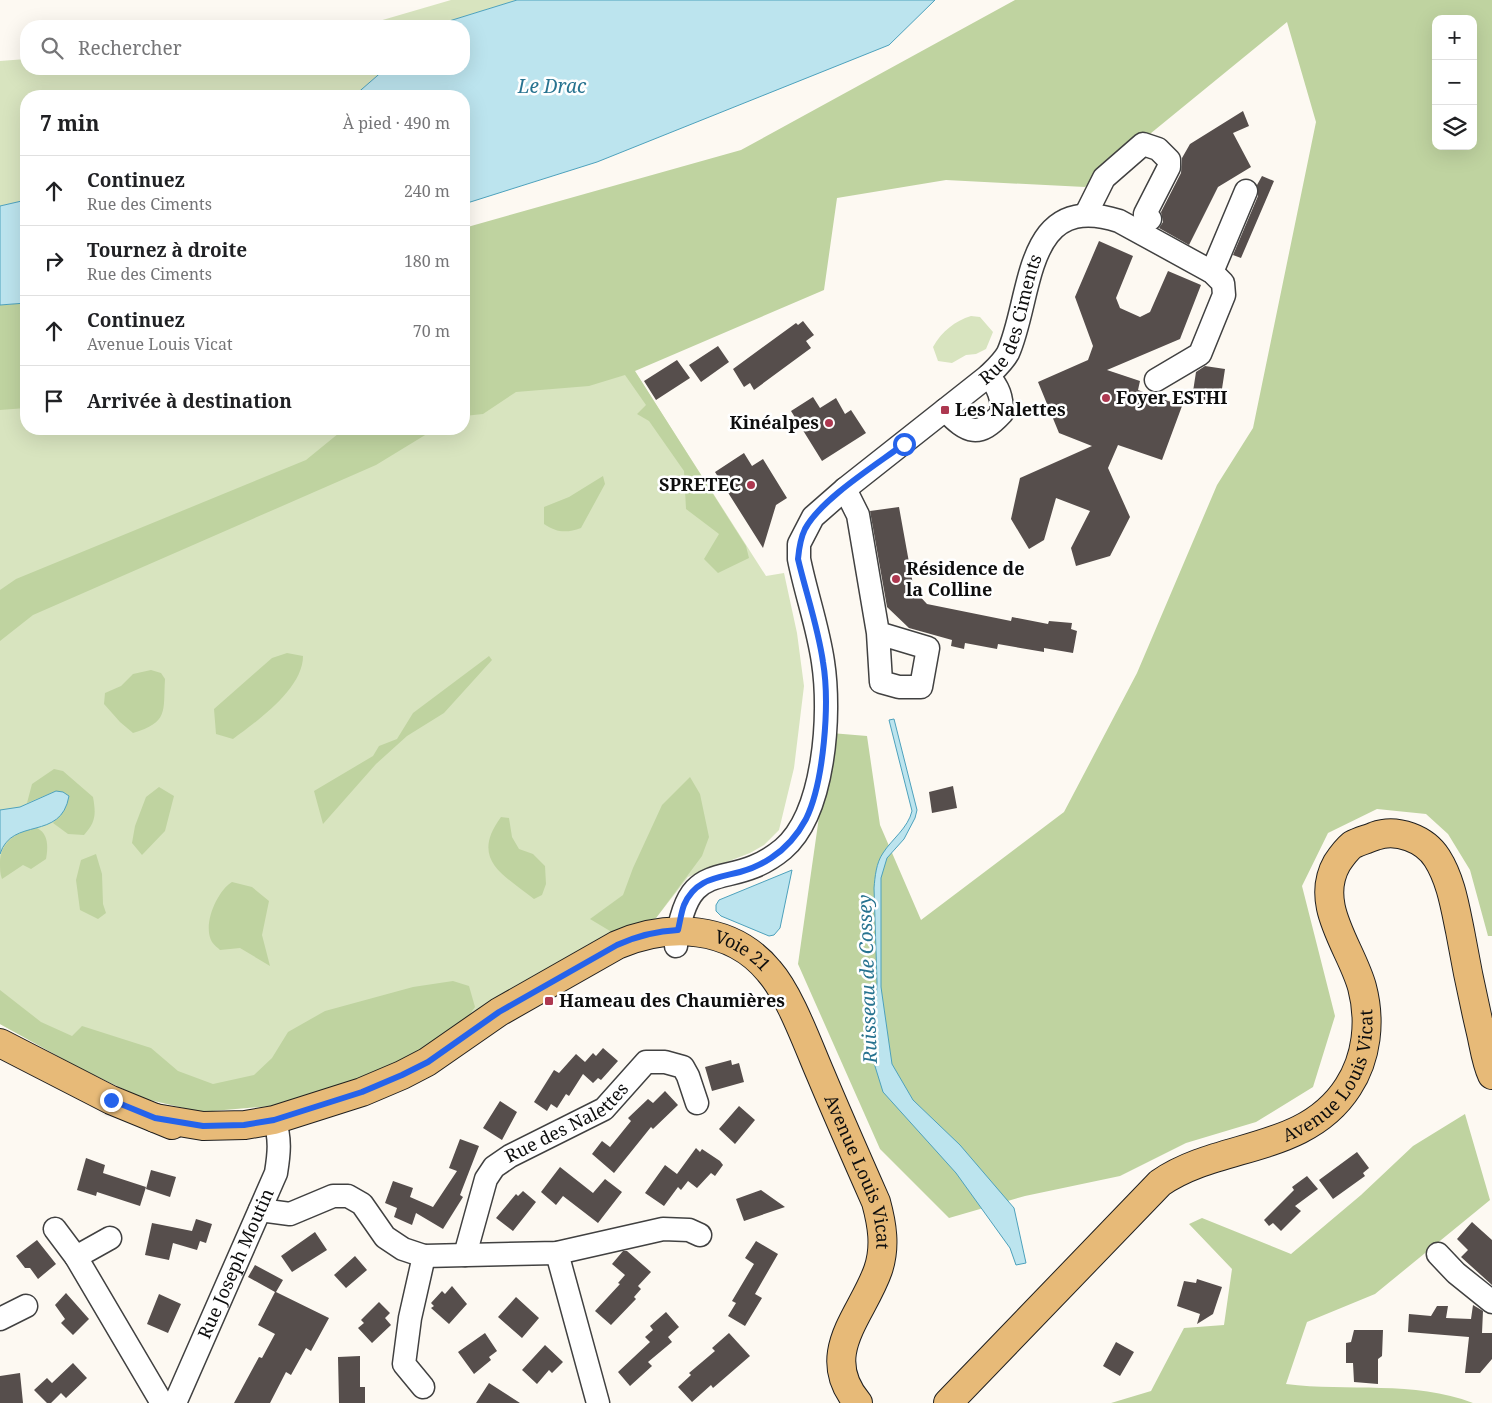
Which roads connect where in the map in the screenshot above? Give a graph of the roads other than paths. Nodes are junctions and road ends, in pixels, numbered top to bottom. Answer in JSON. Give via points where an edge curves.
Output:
{"nodes":[{"id":1,"x":1161,"y":189,"type":"dead end"},
{"id":2,"x":1246,"y":191,"type":"dead end"},
{"id":3,"x":1086,"y":214,"type":"junction"},
{"id":4,"x":1212,"y":272,"type":"junction"},
{"id":5,"x":988,"y":376,"type":"junction"},
{"id":6,"x":1156,"y":380,"type":"dead end"},
{"id":7,"x":945,"y":410,"type":"junction"},
{"id":8,"x":845,"y":489,"type":"junction"},
{"id":9,"x":878,"y":633,"type":"dead end"},
{"id":10,"x":677,"y":938,"type":"junction"},
{"id":11,"x":785,"y":998,"type":"joint"},
{"id":12,"x":0,"y":1043,"type":"edge"},
{"id":13,"x":1492,"y":1075,"type":"edge"},
{"id":14,"x":697,"y":1103,"type":"dead end"},
{"id":15,"x":276,"y":1125,"type":"junction"},
{"id":16,"x":260,"y":1210,"type":"junction"},
{"id":17,"x":55,"y":1229,"type":"dead end"},
{"id":18,"x":700,"y":1235,"type":"dead end"},
{"id":19,"x":110,"y":1238,"type":"dead end"},
{"id":20,"x":557,"y":1253,"type":"junction"},
{"id":21,"x":1438,"y":1254,"type":"dead end"},
{"id":22,"x":465,"y":1255,"type":"junction"},
{"id":23,"x":424,"y":1256,"type":"junction"},
{"id":24,"x":76,"y":1257,"type":"junction"},
{"id":25,"x":1492,"y":1302,"type":"edge"},
{"id":26,"x":26,"y":1306,"type":"dead end"},
{"id":27,"x":0,"y":1319,"type":"edge"},
{"id":28,"x":423,"y":1387,"type":"dead end"},
{"id":29,"x":162,"y":1403,"type":"edge"},
{"id":30,"x":175,"y":1403,"type":"edge"},
{"id":31,"x":598,"y":1403,"type":"edge"},
{"id":32,"x":858,"y":1403,"type":"edge"},
{"id":33,"x":948,"y":1403,"type":"edge"}],
"edges":[{"from":1,"to":3,"type":"street","via":[[1158,149],[1143,144],[1104,178]]},
{"from":2,"to":4,"type":"street"},
{"from":3,"to":4,"type":"street","via":[[1119,221]]},
{"from":3,"to":5,"type":"street","name":"Rue des Ciments","via":[[1056,227],[1043,241],[1032,264],[1008,352]]},
{"from":4,"to":6,"type":"street","via":[[1223,283],[1224,295],[1200,354]]},
{"from":5,"to":7,"type":"street","name":"Rue des Ciments"},
{"from":5,"to":7,"type":"street","via":[[1002,398],[1002,413],[990,426],[982,431],[969,429]]},
{"from":7,"to":8,"type":"street","name":"Rue des Ciments"},
{"from":8,"to":9,"type":"street","via":[[858,515]]},
{"from":8,"to":10,"type":"street","name":"Rue des Ciments","via":[[813,517],[799,544],[798,559],[824,663],[826,704],[819,772],[806,819],[784,848],[771,858],[699,885],[684,904]]},
{"from":10,"to":11,"type":"main road","name":"Voie 21","via":[[744,965]]},
{"from":10,"to":15,"type":"main road","via":[[603,969],[489,1035],[407,1088]]},
{"from":11,"to":32,"type":"main road","name":"Avenue Louis Vicat","via":[[876,1202],[881,1220],[879,1268],[846,1334],[841,1351],[846,1383]]},
{"from":12,"to":15,"type":"main road","via":[[75,1083],[155,1118],[203,1126]]},
{"from":13,"to":33,"type":"main road","name":"Avenue Louis Vicat","via":[[1456,911],[1446,874],[1437,858],[1428,847],[1404,834],[1381,834],[1353,845],[1335,867],[1328,892],[1333,918],[1362,989],[1366,1013],[1366,1042],[1358,1069],[1347,1089],[1308,1126],[1277,1141],[1200,1163],[1172,1174],[1160,1183]]},
{"from":14,"to":22,"type":"street","name":"Rue des Nalettes","via":[[683,1067],[665,1062],[646,1062],[604,1109],[494,1167],[486,1178]]},
{"from":15,"to":16,"type":"street","name":"Rue Joseph Moutin","via":[[280,1150],[276,1173]]},
{"from":16,"to":23,"type":"street","via":[[290,1214],[332,1196],[348,1196],[362,1204],[384,1237],[403,1249]]},
{"from":16,"to":30,"type":"street","name":"Rue Joseph Moutin"},
{"from":17,"to":24,"type":"street"},
{"from":18,"to":20,"type":"street","via":[[689,1230],[664,1229]]},
{"from":19,"to":24,"type":"street"},
{"from":20,"to":22,"type":"street"},
{"from":20,"to":31,"type":"street"},
{"from":21,"to":25,"type":"street"},
{"from":22,"to":23,"type":"street"},
{"from":23,"to":28,"type":"street","via":[[404,1364]]},
{"from":24,"to":29,"type":"street"},
{"from":26,"to":27,"type":"street"}]}
